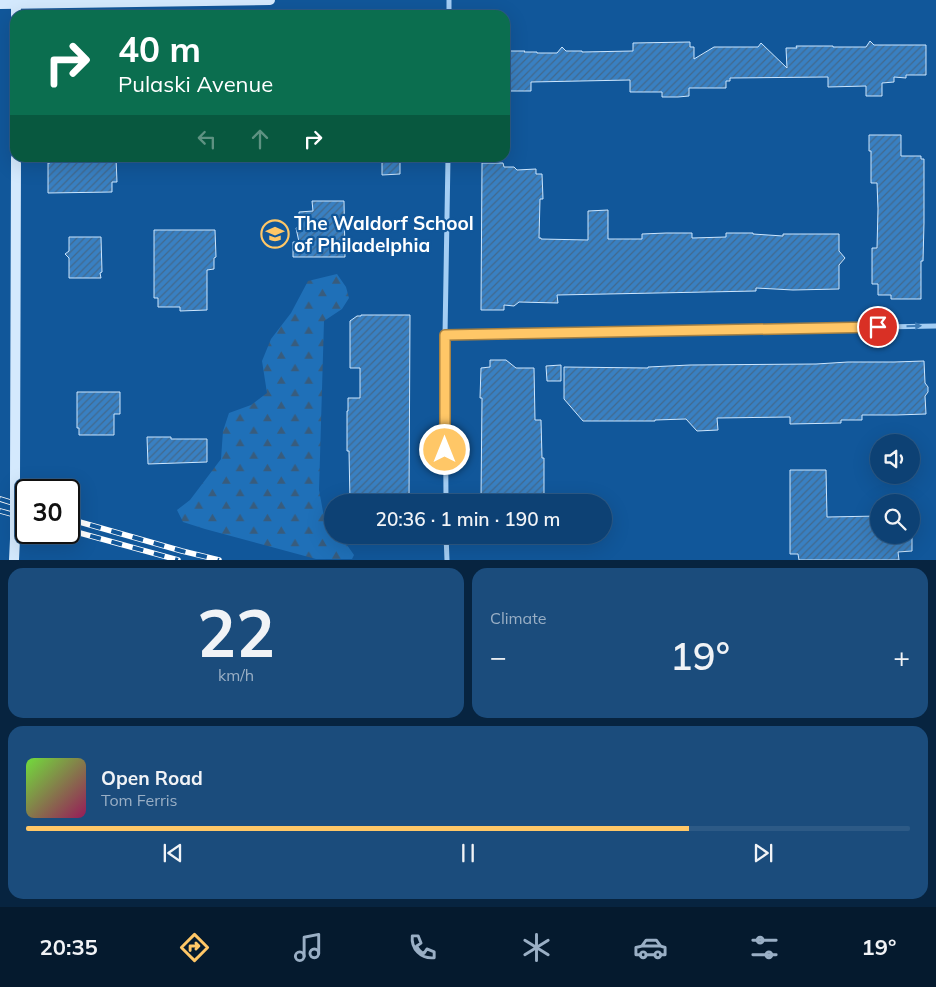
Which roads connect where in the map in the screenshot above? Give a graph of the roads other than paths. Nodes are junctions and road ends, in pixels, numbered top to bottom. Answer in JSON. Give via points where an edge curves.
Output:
{"nodes":[{"id":1,"x":270,"y":0,"type":"edge"},
{"id":2,"x":0,"y":4,"type":"edge"},
{"id":3,"x":16,"y":6,"type":"edge"},
{"id":4,"x":16,"y":162,"type":"edge"},
{"id":5,"x":448,"y":162,"type":"edge"},
{"id":6,"x":936,"y":326,"type":"edge"},
{"id":7,"x":445,"y":335,"type":"junction"},
{"id":8,"x":446,"y":494,"type":"edge"},
{"id":9,"x":446,"y":544,"type":"edge"},
{"id":10,"x":14,"y":560,"type":"edge"},
{"id":11,"x":447,"y":560,"type":"edge"}],
"edges":[{"from":1,"to":3,"type":"street"},
{"from":2,"to":3,"type":"street"},
{"from":4,"to":10,"type":"street","bridge":true},
{"from":5,"to":7,"type":"street"},
{"from":7,"to":6,"type":"street","one_way":true},
{"from":7,"to":8,"type":"street"},
{"from":9,"to":11,"type":"street"}]}
